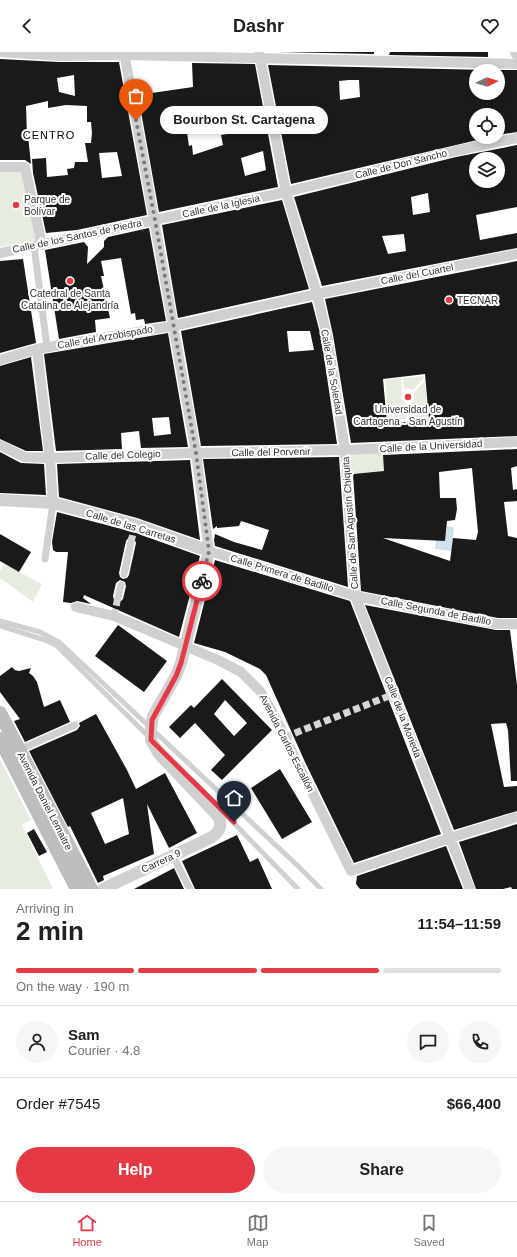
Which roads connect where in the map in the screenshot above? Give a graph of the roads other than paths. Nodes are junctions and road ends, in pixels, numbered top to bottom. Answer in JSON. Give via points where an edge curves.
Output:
{"nodes":[{"id":1,"x":0,"y":52,"type":"edge"},
{"id":2,"x":124,"y":53,"type":"edge"},
{"id":3,"x":259,"y":55,"type":"edge"},
{"id":4,"x":517,"y":64,"type":"edge"},
{"id":5,"x":517,"y":138,"type":"edge"},
{"id":6,"x":0,"y":167,"type":"edge"},
{"id":7,"x":286,"y":192,"type":"junction"},
{"id":8,"x":155,"y":220,"type":"junction"},
{"id":9,"x":38,"y":245,"type":"junction"},
{"id":10,"x":0,"y":253,"type":"edge"},
{"id":11,"x":517,"y":254,"type":"edge"},
{"id":12,"x":317,"y":294,"type":"junction"},
{"id":13,"x":173,"y":326,"type":"junction"},
{"id":14,"x":48,"y":347,"type":"junction"},
{"id":15,"x":37,"y":348,"type":"junction"},
{"id":16,"x":0,"y":360,"type":"edge"},
{"id":17,"x":517,"y":442,"type":"edge"},
{"id":18,"x":0,"y":445,"type":"edge"},
{"id":19,"x":346,"y":450,"type":"junction"},
{"id":20,"x":196,"y":453,"type":"junction"},
{"id":21,"x":50,"y":458,"type":"junction"},
{"id":22,"x":0,"y":500,"type":"edge"},
{"id":23,"x":53,"y":503,"type":"junction"},
{"id":24,"x":131,"y":542,"type":"tunnel mouth"},
{"id":25,"x":209,"y":551,"type":"junction"},
{"id":26,"x":45,"y":559,"type":"dead end"},
{"id":27,"x":124,"y":574,"type":"dead end"},
{"id":28,"x":121,"y":586,"type":"dead end"},
{"id":29,"x":355,"y":596,"type":"junction"},
{"id":30,"x":118,"y":597,"type":"tunnel mouth"},
{"id":31,"x":76,"y":607,"type":"dead end"},
{"id":32,"x":0,"y":621,"type":"edge"},
{"id":33,"x":517,"y":624,"type":"edge"},
{"id":34,"x":0,"y":626,"type":"edge"},
{"id":35,"x":186,"y":647,"type":"junction"},
{"id":36,"x":0,"y":713,"type":"edge"},
{"id":37,"x":75,"y":725,"type":"dead end"},
{"id":38,"x":151,"y":734,"type":"junction"},
{"id":39,"x":0,"y":739,"type":"edge"},
{"id":40,"x":19,"y":750,"type":"junction"},
{"id":41,"x":517,"y":817,"type":"edge"},
{"id":42,"x":450,"y":838,"type":"junction"},
{"id":43,"x":173,"y":856,"type":"junction"},
{"id":44,"x":76,"y":889,"type":"edge"},
{"id":45,"x":90,"y":889,"type":"edge"},
{"id":46,"x":103,"y":889,"type":"edge"},
{"id":47,"x":190,"y":889,"type":"edge"},
{"id":48,"x":298,"y":889,"type":"edge"},
{"id":49,"x":321,"y":889,"type":"edge"},
{"id":50,"x":470,"y":889,"type":"edge"}],
"edges":[{"from":1,"to":2,"type":"street","via":[[59,56]]},
{"from":2,"to":3,"type":"street"},
{"from":2,"to":8,"type":"street"},
{"from":3,"to":4,"type":"street"},
{"from":3,"to":7,"type":"street","name":"Calle de la Soledad"},
{"from":5,"to":7,"type":"street","name":"Calle de Don Sancho"},
{"from":6,"to":9,"type":"street","via":[[26,167]]},
{"from":7,"to":8,"type":"street","name":"Calle de la Iglesia"},
{"from":7,"to":12,"type":"street","name":"Calle de la Soledad"},
{"from":8,"to":9,"type":"street","name":"Calle de los Santos de Piedra"},
{"from":8,"to":13,"type":"street"},
{"from":9,"to":10,"type":"street","name":"Calle de los Santos de Piedra"},
{"from":9,"to":14,"type":"street"},
{"from":11,"to":12,"type":"street","name":"Calle del Cuartel"},
{"from":12,"to":13,"type":"street","name":"Calle del Cuartel"},
{"from":12,"to":19,"type":"street","name":"Calle de la Soledad","via":[[327,336]]},
{"from":13,"to":14,"type":"street","name":"Calle del Arzobispado"},
{"from":13,"to":20,"type":"street"},
{"from":14,"to":15,"type":"street","name":"Calle del Arzobispado"},
{"from":15,"to":16,"type":"street","name":"Calle del Arzobispado"},
{"from":15,"to":21,"type":"street"},
{"from":17,"to":19,"type":"street","name":"Calle de la Universidad"},
{"from":18,"to":21,"type":"street","name":"Calle del Colegio","via":[[24,456]]},
{"from":19,"to":20,"type":"street","name":"Calle del Porvenir"},
{"from":19,"to":29,"type":"street","name":"Calle de San Agustín Chiquita"},
{"from":20,"to":21,"type":"street","name":"Calle del Colegio"},
{"from":20,"to":25,"type":"street"},
{"from":21,"to":23,"type":"street"},
{"from":22,"to":23,"type":"street","name":"Calle de las Carretas"},
{"from":23,"to":25,"type":"street","name":"Calle de las Carretas","via":[[135,525]]},
{"from":23,"to":26,"type":"street"},
{"from":24,"to":27,"type":"street"},
{"from":25,"to":29,"type":"street","name":"Calle Primera de Badillo"},
{"from":25,"to":35,"type":"street"},
{"from":28,"to":30,"type":"street"},
{"from":29,"to":33,"type":"street","name":"Calle Segunda de Badillo","via":[[497,624]]},
{"from":29,"to":42,"type":"street","name":"Calle de la Moneda"},
{"from":31,"to":35,"type":"street","name":"Avenida Carlos Escallón","via":[[114,616]]},
{"from":32,"to":38,"type":"lane","via":[[40,632],[59,642]]},
{"from":34,"to":38,"type":"lane","via":[[56,645]]},
{"from":35,"to":38,"type":"street","via":[[176,676],[153,716]]},
{"from":35,"to":42,"type":"street","name":"Avenida Carlos Escallón","via":[[242,672],[260,691],[351,872]]},
{"from":36,"to":40,"type":"main road","name":"Avenida Daniel Lemaitre"},
{"from":37,"to":40,"type":"street"},
{"from":38,"to":43,"type":"street","name":"Carrera 9","via":[[159,754],[218,816],[218,832]]},
{"from":38,"to":48,"type":"lane"},
{"from":38,"to":49,"type":"lane","via":[[288,856]]},
{"from":39,"to":44,"type":"main road","name":"Avenida Daniel Lemaitre"},
{"from":40,"to":45,"type":"main road","name":"Avenida Daniel Lemaitre"},
{"from":41,"to":42,"type":"street"},
{"from":42,"to":50,"type":"street","name":"Calle de la Moneda"},
{"from":43,"to":46,"type":"street","name":"Carrera 9"},
{"from":43,"to":47,"type":"street"}]}
